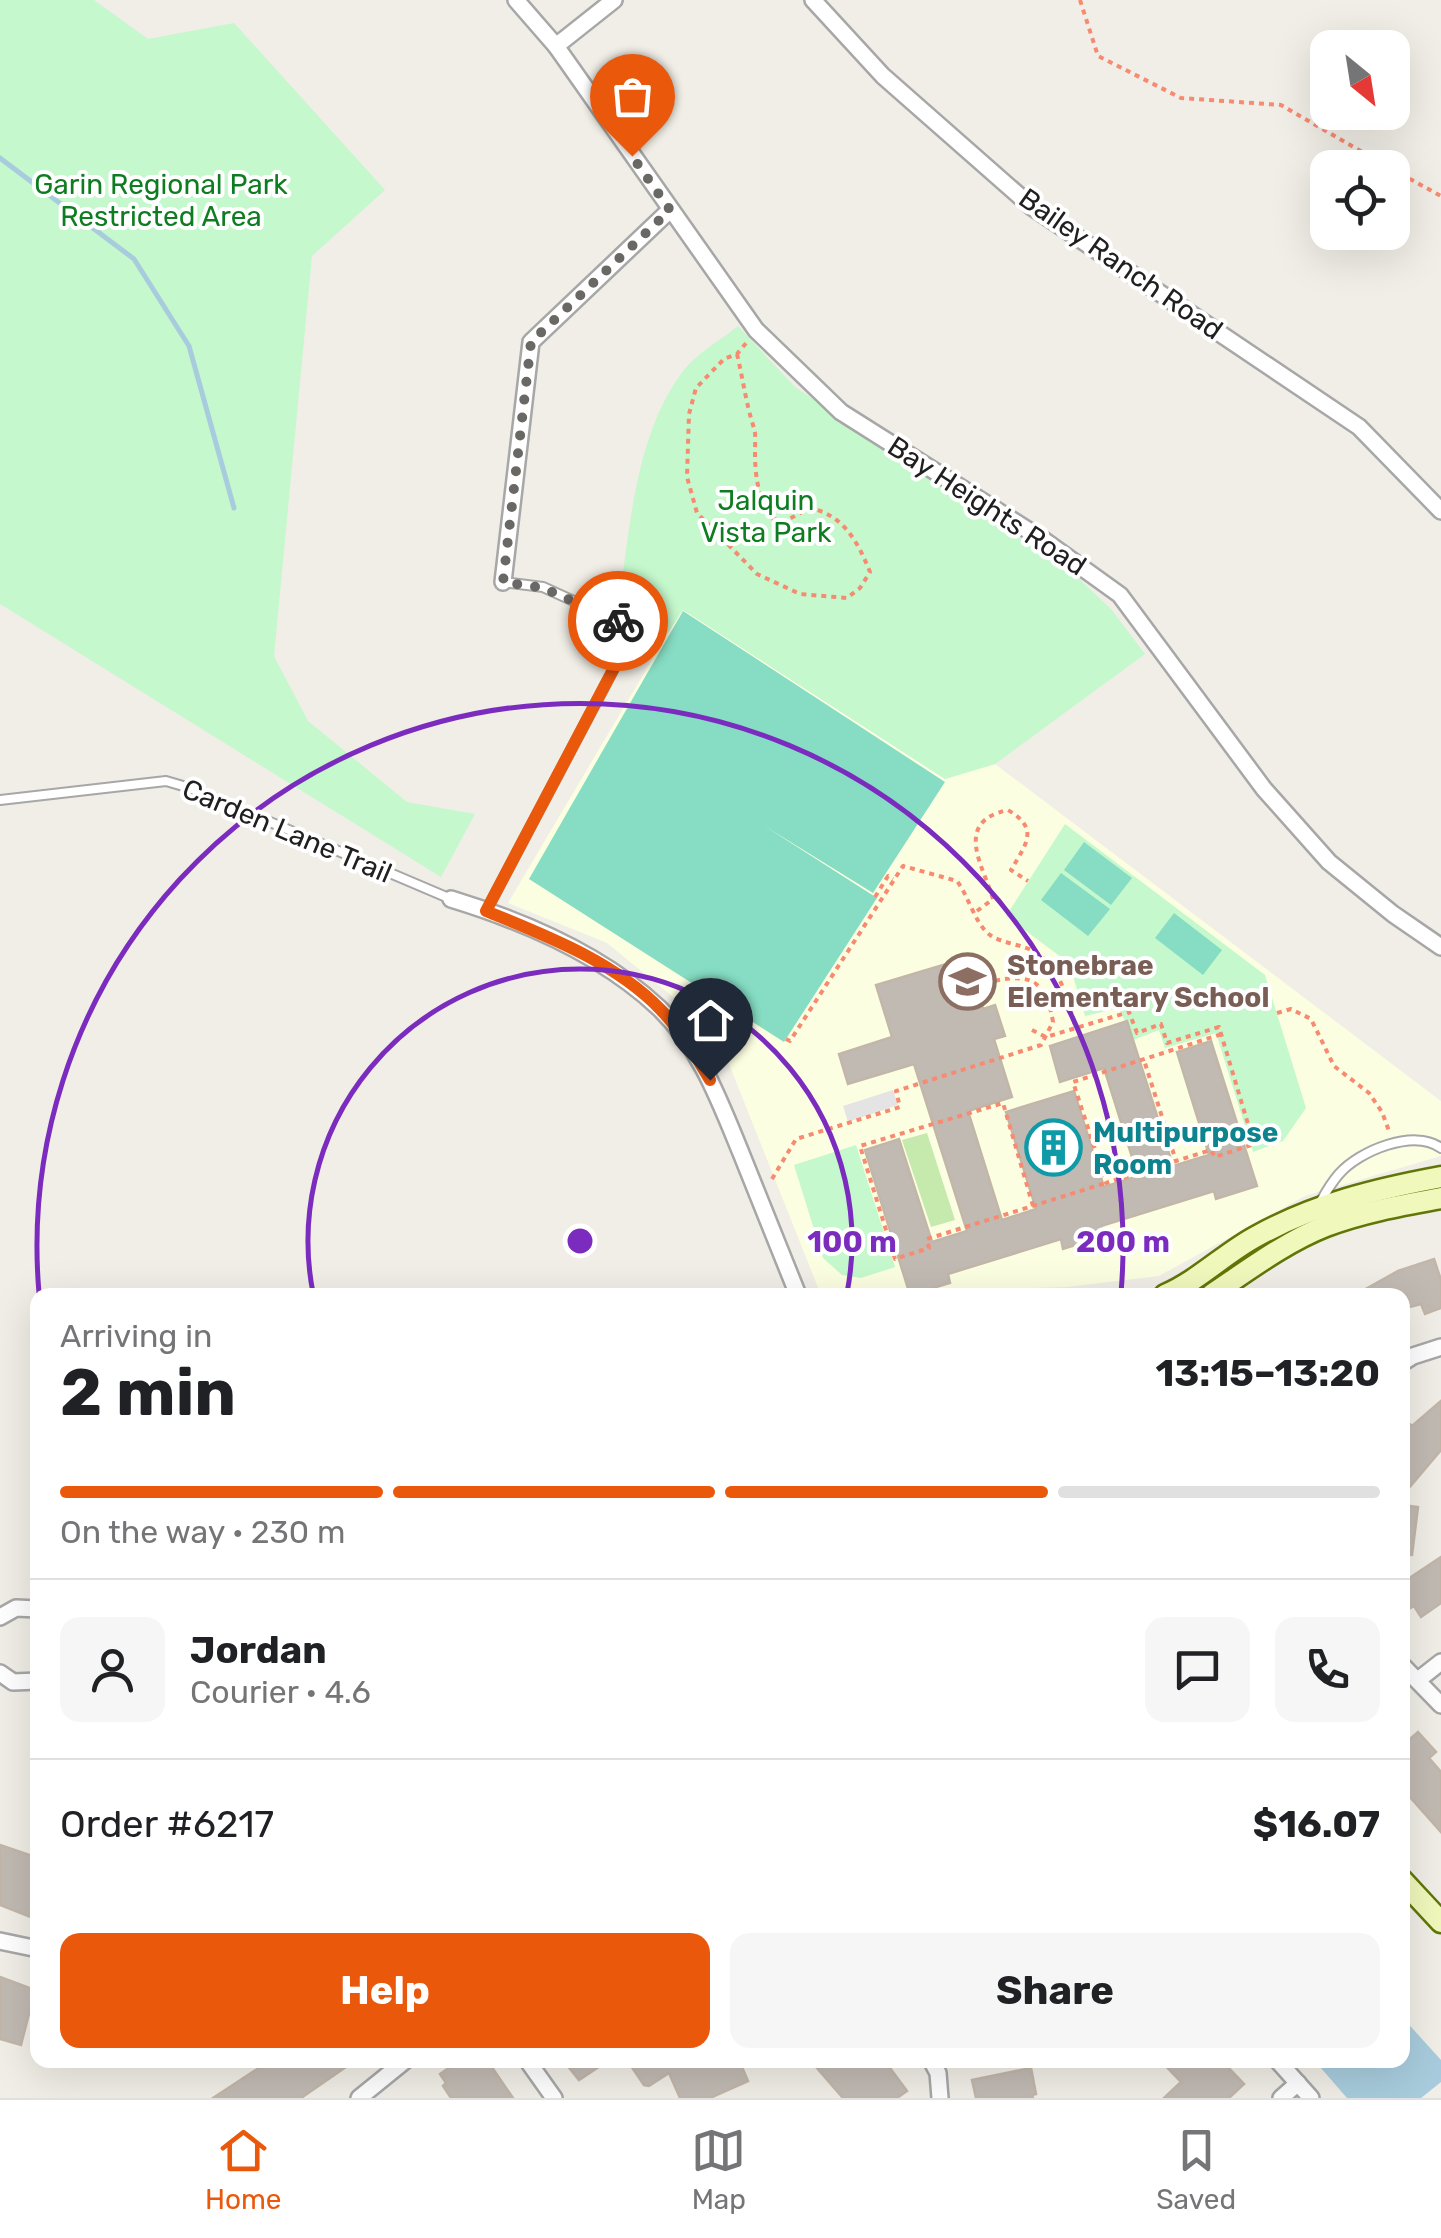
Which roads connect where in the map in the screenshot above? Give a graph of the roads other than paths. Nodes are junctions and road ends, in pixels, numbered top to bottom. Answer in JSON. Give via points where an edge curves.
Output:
{"nodes":[{"id":1,"x":516,"y":0,"type":"edge"},
{"id":2,"x":614,"y":0,"type":"edge"},
{"id":3,"x":813,"y":0,"type":"edge"},
{"id":4,"x":556,"y":46,"type":"junction"},
{"id":5,"x":670,"y":210,"type":"junction"},
{"id":6,"x":1441,"y":511,"type":"edge"},
{"id":7,"x":503,"y":582,"type":"joint"},
{"id":8,"x":0,"y":800,"type":"edge"},
{"id":9,"x":451,"y":899,"type":"joint"},
{"id":10,"x":486,"y":911,"type":"junction"},
{"id":11,"x":1441,"y":947,"type":"edge"},
{"id":12,"x":1441,"y":1148,"type":"edge"},
{"id":13,"x":1441,"y":1177,"type":"edge"},
{"id":14,"x":1441,"y":1198,"type":"edge"},
{"id":15,"x":1317,"y":1207,"type":"junction"},
{"id":16,"x":795,"y":1288,"type":"edge"},
{"id":17,"x":1176,"y":1288,"type":"edge"},
{"id":18,"x":1221,"y":1288,"type":"edge"},
{"id":19,"x":1441,"y":1346,"type":"edge"},
{"id":20,"x":1410,"y":1358,"type":"edge"},
{"id":21,"x":30,"y":1609,"type":"edge"},
{"id":22,"x":0,"y":1616,"type":"edge"},
{"id":23,"x":1441,"y":1662,"type":"edge"},
{"id":24,"x":1410,"y":1672,"type":"edge"},
{"id":25,"x":1,"y":1678,"type":"edge"},
{"id":26,"x":30,"y":1682,"type":"edge"},
{"id":27,"x":1441,"y":1705,"type":"edge"},
{"id":28,"x":1410,"y":1889,"type":"edge"},
{"id":29,"x":1441,"y":1922,"type":"edge"},
{"id":30,"x":0,"y":1941,"type":"edge"},
{"id":31,"x":30,"y":1947,"type":"edge"},
{"id":32,"x":396,"y":2068,"type":"edge"},
{"id":33,"x":532,"y":2068,"type":"edge"},
{"id":34,"x":935,"y":2068,"type":"edge"},
{"id":35,"x":1284,"y":2068,"type":"edge"},
{"id":36,"x":1298,"y":2083,"type":"junction"},
{"id":37,"x":359,"y":2098,"type":"edge"},
{"id":38,"x":554,"y":2098,"type":"edge"},
{"id":39,"x":940,"y":2098,"type":"edge"},
{"id":40,"x":1281,"y":2098,"type":"edge"},
{"id":41,"x":1311,"y":2098,"type":"edge"}],
"edges":[{"from":1,"to":4,"type":"street"},
{"from":2,"to":4,"type":"street"},
{"from":3,"to":6,"type":"street","name":"Bailey Ranch Road","via":[[883,76],[1032,207],[1359,426]]},
{"from":4,"to":5,"type":"street","name":"Bay Heights Road"},
{"from":5,"to":7,"type":"street","via":[[531,342]]},
{"from":5,"to":11,"type":"street","name":"Bay Heights Road","via":[[756,330],[841,412],[1120,595],[1264,789],[1329,862]]},
{"from":7,"to":10,"type":"lane","via":[[543,588],[635,628]]},
{"from":8,"to":9,"type":"lane","name":"Carden Lane Trail","via":[[166,781]]},
{"from":9,"to":10,"type":"street"},
{"from":10,"to":16,"type":"street","via":[[562,942],[660,1008],[710,1080]]},
{"from":12,"to":15,"type":"lane","via":[[1406,1140],[1366,1155],[1341,1172]]},
{"from":13,"to":15,"type":"main road"},
{"from":14,"to":18,"type":"main road","via":[[1324,1226]]},
{"from":15,"to":17,"type":"main road"},
{"from":19,"to":20,"type":"street"},
{"from":21,"to":22,"type":"street"},
{"from":23,"to":24,"type":"street"},
{"from":24,"to":27,"type":"street"},
{"from":25,"to":26,"type":"street"},
{"from":28,"to":29,"type":"main road"},
{"from":30,"to":31,"type":"street"},
{"from":32,"to":37,"type":"street"},
{"from":33,"to":38,"type":"street"},
{"from":34,"to":39,"type":"street"},
{"from":35,"to":36,"type":"street"},
{"from":36,"to":40,"type":"street"},
{"from":36,"to":41,"type":"street"}]}
